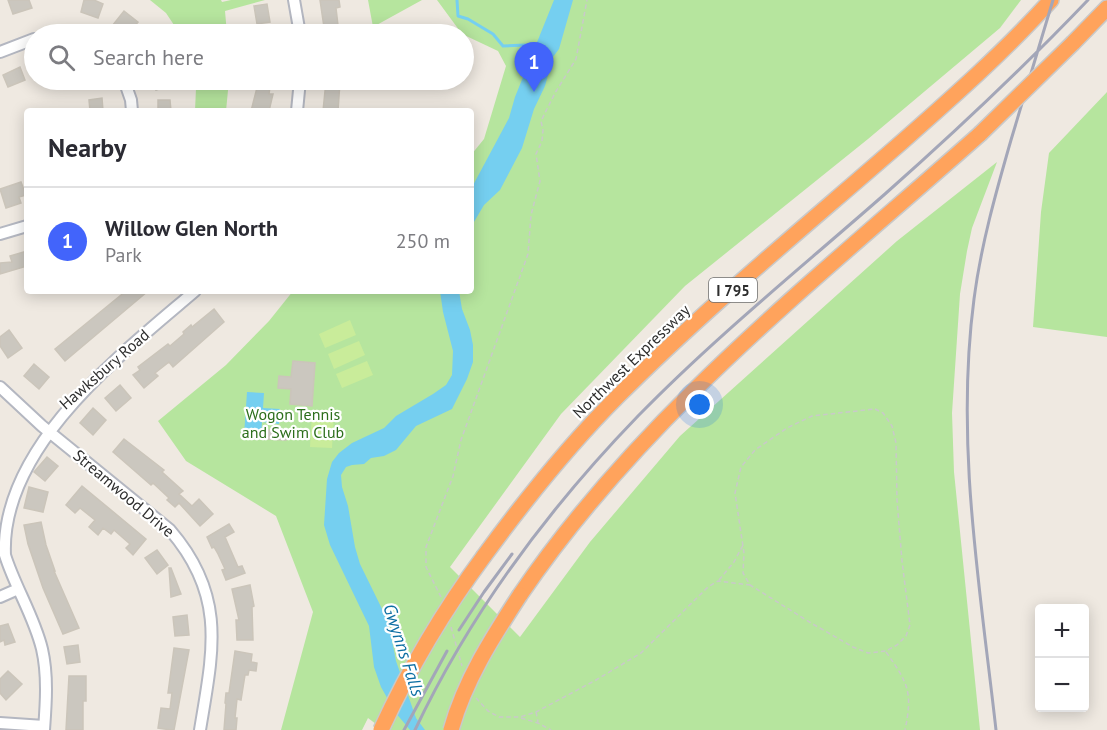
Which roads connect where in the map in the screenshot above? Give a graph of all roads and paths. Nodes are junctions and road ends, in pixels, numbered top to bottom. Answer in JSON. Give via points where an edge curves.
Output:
{"nodes":[{"id":1,"x":294,"y":0,"type":"edge"},
{"id":2,"x":587,"y":0,"type":"edge"},
{"id":3,"x":1051,"y":0,"type":"edge"},
{"id":4,"x":1107,"y":8,"type":"edge"},
{"id":5,"x":298,"y":24,"type":"edge"},
{"id":6,"x":24,"y":43,"type":"edge"},
{"id":7,"x":0,"y":52,"type":"edge"},
{"id":8,"x":128,"y":90,"type":"edge"},
{"id":9,"x":299,"y":90,"type":"edge"},
{"id":10,"x":132,"y":108,"type":"edge"},
{"id":11,"x":297,"y":108,"type":"edge"},
{"id":12,"x":24,"y":227,"type":"edge"},
{"id":13,"x":0,"y":234,"type":"edge"},
{"id":14,"x":191,"y":294,"type":"edge"},
{"id":15,"x":0,"y":387,"type":"edge"},
{"id":16,"x":42,"y":426,"type":"junction"},
{"id":17,"x":25,"y":448,"type":"dead end"},
{"id":18,"x":3,"y":499,"type":"dead end"},
{"id":19,"x":743,"y":545,"type":"junction"},
{"id":20,"x":718,"y":581,"type":"junction"},
{"id":21,"x":750,"y":585,"type":"junction"},
{"id":22,"x":18,"y":589,"type":"junction"},
{"id":23,"x":0,"y":597,"type":"edge"},
{"id":24,"x":442,"y":600,"type":"dead end"},
{"id":25,"x":448,"y":618,"type":"dead end"},
{"id":26,"x":885,"y":651,"type":"junction"},
{"id":27,"x":462,"y":668,"type":"dead end"},
{"id":28,"x":472,"y":689,"type":"dead end"},
{"id":29,"x":536,"y":712,"type":"junction"},
{"id":30,"x":520,"y":717,"type":"junction"},
{"id":31,"x":0,"y":723,"type":"edge"},
{"id":32,"x":538,"y":723,"type":"junction"},
{"id":33,"x":44,"y":728,"type":"edge"},
{"id":34,"x":200,"y":730,"type":"edge"},
{"id":35,"x":381,"y":730,"type":"edge"},
{"id":36,"x":451,"y":730,"type":"edge"},
{"id":37,"x":551,"y":730,"type":"edge"},
{"id":38,"x":905,"y":730,"type":"edge"}],
"edges":[{"from":1,"to":5,"type":"street"},
{"from":2,"to":24,"type":"path","via":[[576,60],[541,121],[542,141],[536,154],[540,181],[531,215],[528,254],[426,548],[426,567]]},
{"from":3,"to":35,"type":"highway","name":"Northwest Expressway","number":"I 795","bridge":true,"via":[[970,82],[632,382],[565,454],[484,556],[425,646]]},
{"from":4,"to":36,"type":"highway","number":"I 795","bridge":true,"via":[[980,134],[779,312],[653,431],[576,519],[520,595],[480,659]]},
{"from":6,"to":7,"type":"street"},
{"from":8,"to":10,"type":"street"},
{"from":9,"to":11,"type":"street"},
{"from":12,"to":13,"type":"street"},
{"from":14,"to":16,"type":"street","name":"Hawksbury Road","via":[[93,374]]},
{"from":15,"to":16,"type":"street","name":"Streamwood Drive"},
{"from":16,"to":17,"type":"street","name":"Hawksbury Road"},
{"from":16,"to":34,"type":"street","name":"Streamwood Drive","via":[[170,530],[193,561],[208,598],[213,638]]},
{"from":18,"to":22,"type":"street","via":[[2,540]]},
{"from":19,"to":20,"type":"path"},
{"from":19,"to":21,"type":"path","via":[[744,573]]},
{"from":19,"to":26,"type":"path","via":[[735,493],[741,468],[755,450],[812,416],[875,410],[883,413],[892,426],[896,443],[897,500],[910,625],[906,636]]},
{"from":20,"to":21,"type":"path"},
{"from":20,"to":29,"type":"path","via":[[641,653]]},
{"from":21,"to":26,"type":"path","via":[[853,647],[868,653]]},
{"from":22,"to":23,"type":"street"},
{"from":22,"to":33,"type":"street","via":[[42,649],[46,681]]},
{"from":25,"to":27,"type":"path"},
{"from":26,"to":38,"type":"path","via":[[908,690]]},
{"from":28,"to":30,"type":"path","via":[[488,711],[499,717]]},
{"from":29,"to":30,"type":"path"},
{"from":29,"to":32,"type":"path"},
{"from":30,"to":32,"type":"path"},
{"from":31,"to":33,"type":"street"},
{"from":32,"to":37,"type":"path"}]}
